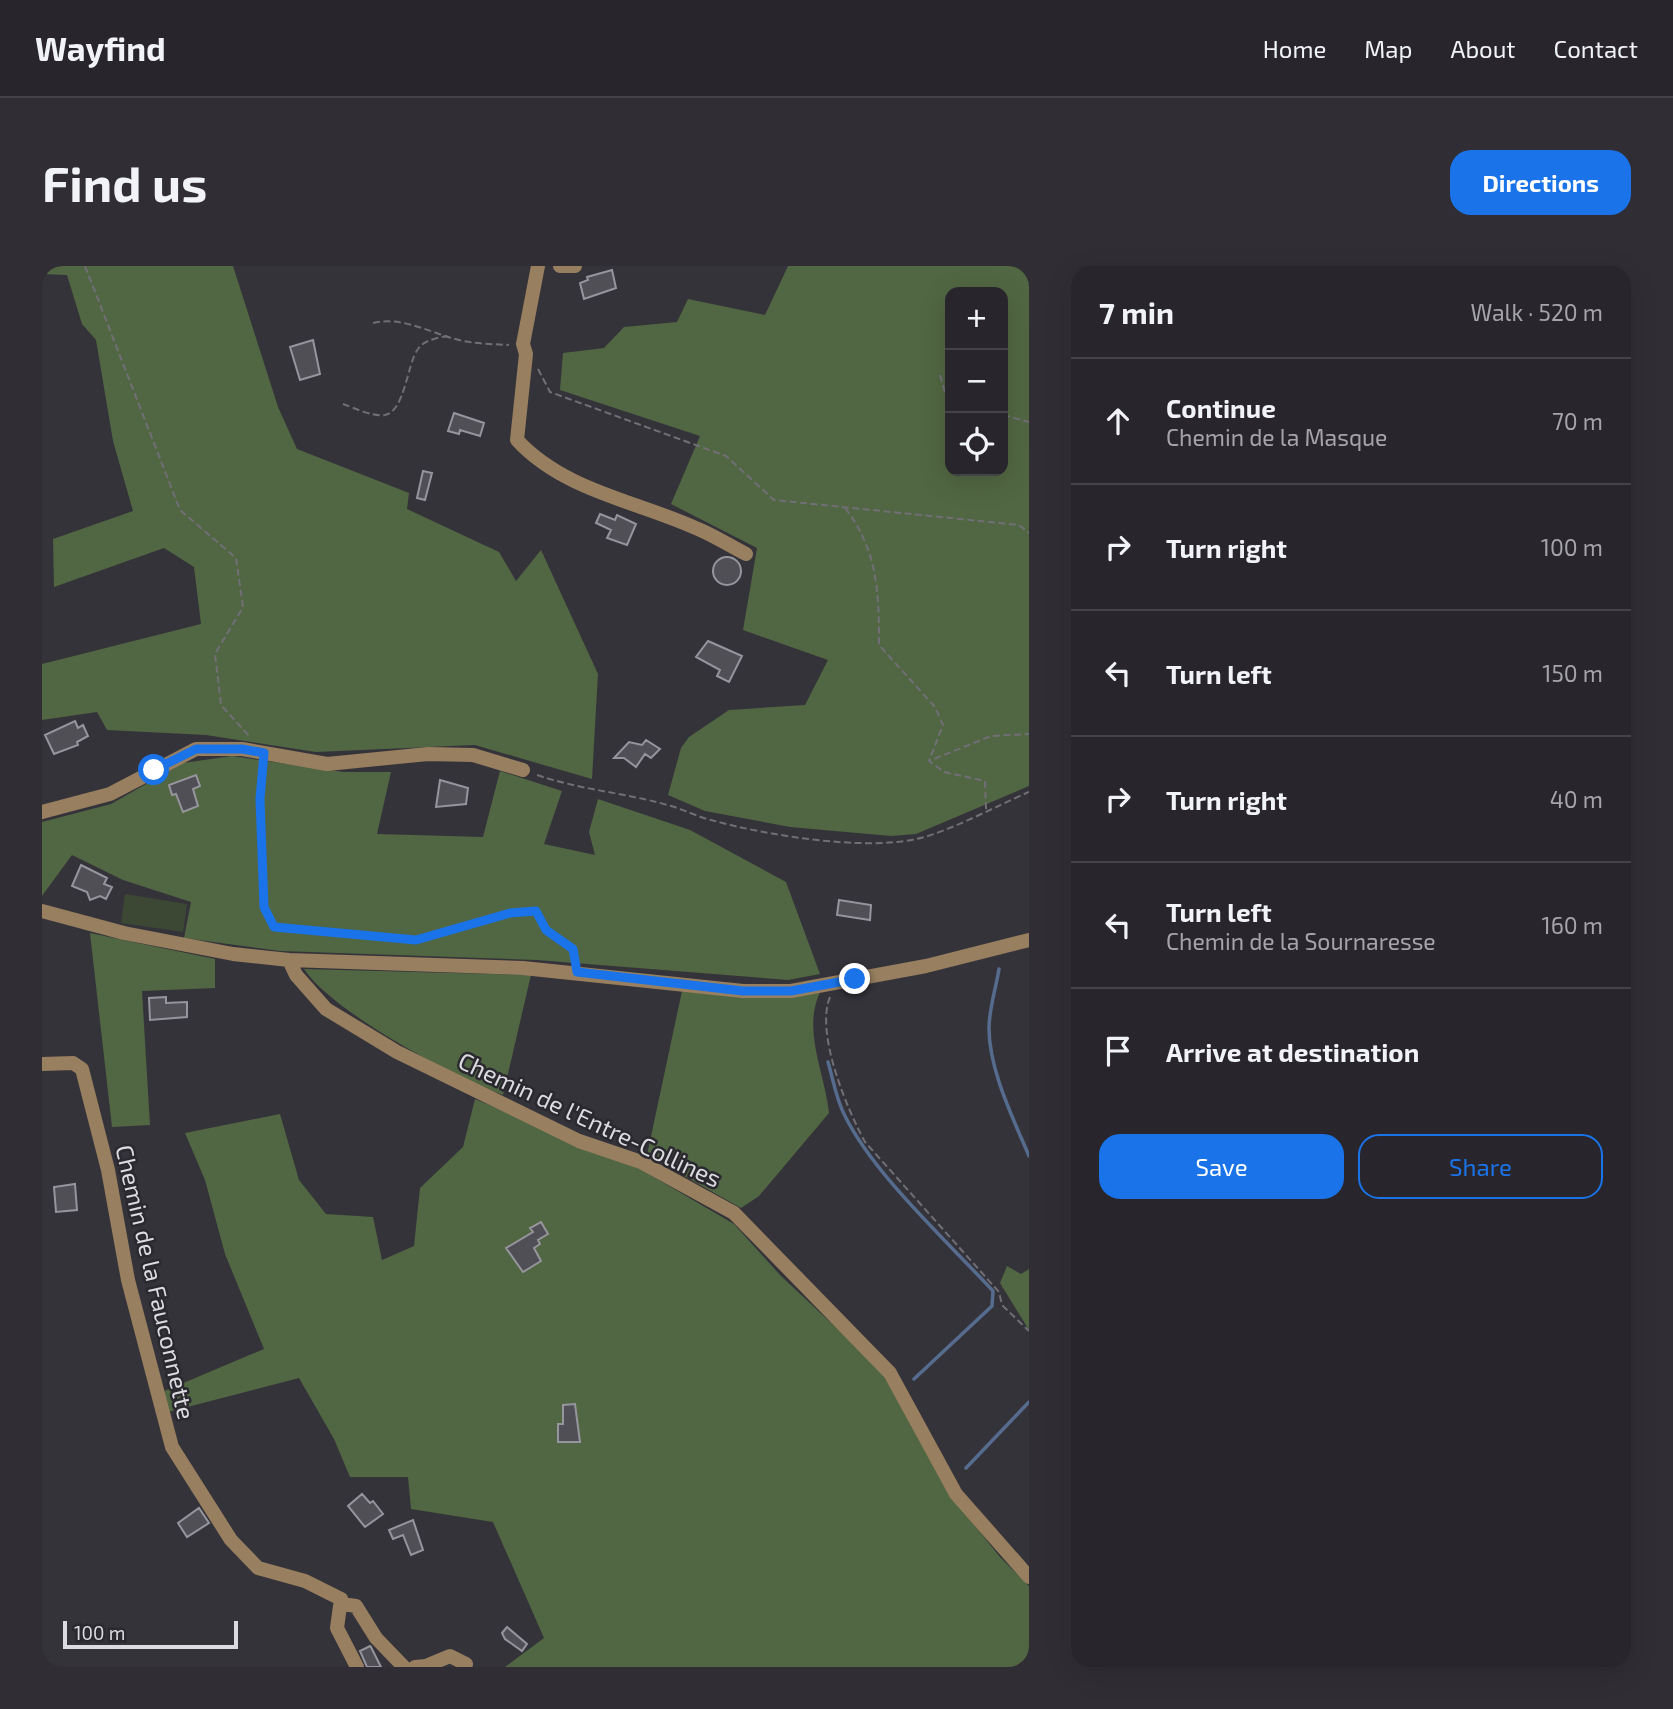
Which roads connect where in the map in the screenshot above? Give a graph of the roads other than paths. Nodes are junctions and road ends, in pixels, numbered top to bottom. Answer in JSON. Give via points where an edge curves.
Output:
{"nodes":[{"id":1,"x":538,"y":266,"type":"edge"},
{"id":2,"x":560,"y":266,"type":"edge"},
{"id":3,"x":575,"y":266,"type":"edge"},
{"id":4,"x":746,"y":554,"type":"dead end"},
{"id":5,"x":523,"y":770,"type":"road end"},
{"id":6,"x":42,"y":812,"type":"edge"},
{"id":7,"x":42,"y":911,"type":"edge"},
{"id":8,"x":1029,"y":940,"type":"edge"},
{"id":9,"x":289,"y":960,"type":"junction"},
{"id":10,"x":42,"y":1063,"type":"edge"},
{"id":11,"x":1029,"y":1577,"type":"edge"},
{"id":12,"x":342,"y":1604,"type":"junction"},
{"id":13,"x":466,"y":1664,"type":"dead end"},
{"id":14,"x":357,"y":1667,"type":"edge"},
{"id":15,"x":404,"y":1667,"type":"edge"},
{"id":16,"x":415,"y":1667,"type":"edge"}],
"edges":[{"from":1,"to":4,"type":"street","via":[[523,344],[526,354],[517,440],[556,473],[698,529]]},
{"from":2,"to":3,"type":"street"},
{"from":5,"to":6,"type":"street","via":[[473,755],[428,754],[327,764],[242,749],[196,749],[110,794]]},
{"from":7,"to":9,"type":"street","via":[[201,948]]},
{"from":8,"to":9,"type":"street","via":[[926,966],[791,991],[743,991],[577,972]]},
{"from":9,"to":11,"type":"street","name":"Chemin de l'Entre-Collines","via":[[326,1009],[397,1052],[579,1142],[641,1162],[734,1213],[890,1373],[956,1494]]},
{"from":10,"to":12,"type":"street","name":"Chemin de la Fauconnette","via":[[73,1063],[82,1069],[108,1170],[128,1280],[172,1447],[230,1540],[258,1568],[304,1581],[341,1599]]},
{"from":12,"to":14,"type":"street","via":[[337,1628]]},
{"from":12,"to":15,"type":"street","via":[[356,1606]]},
{"from":13,"to":16,"type":"street","via":[[450,1656]]}]}
